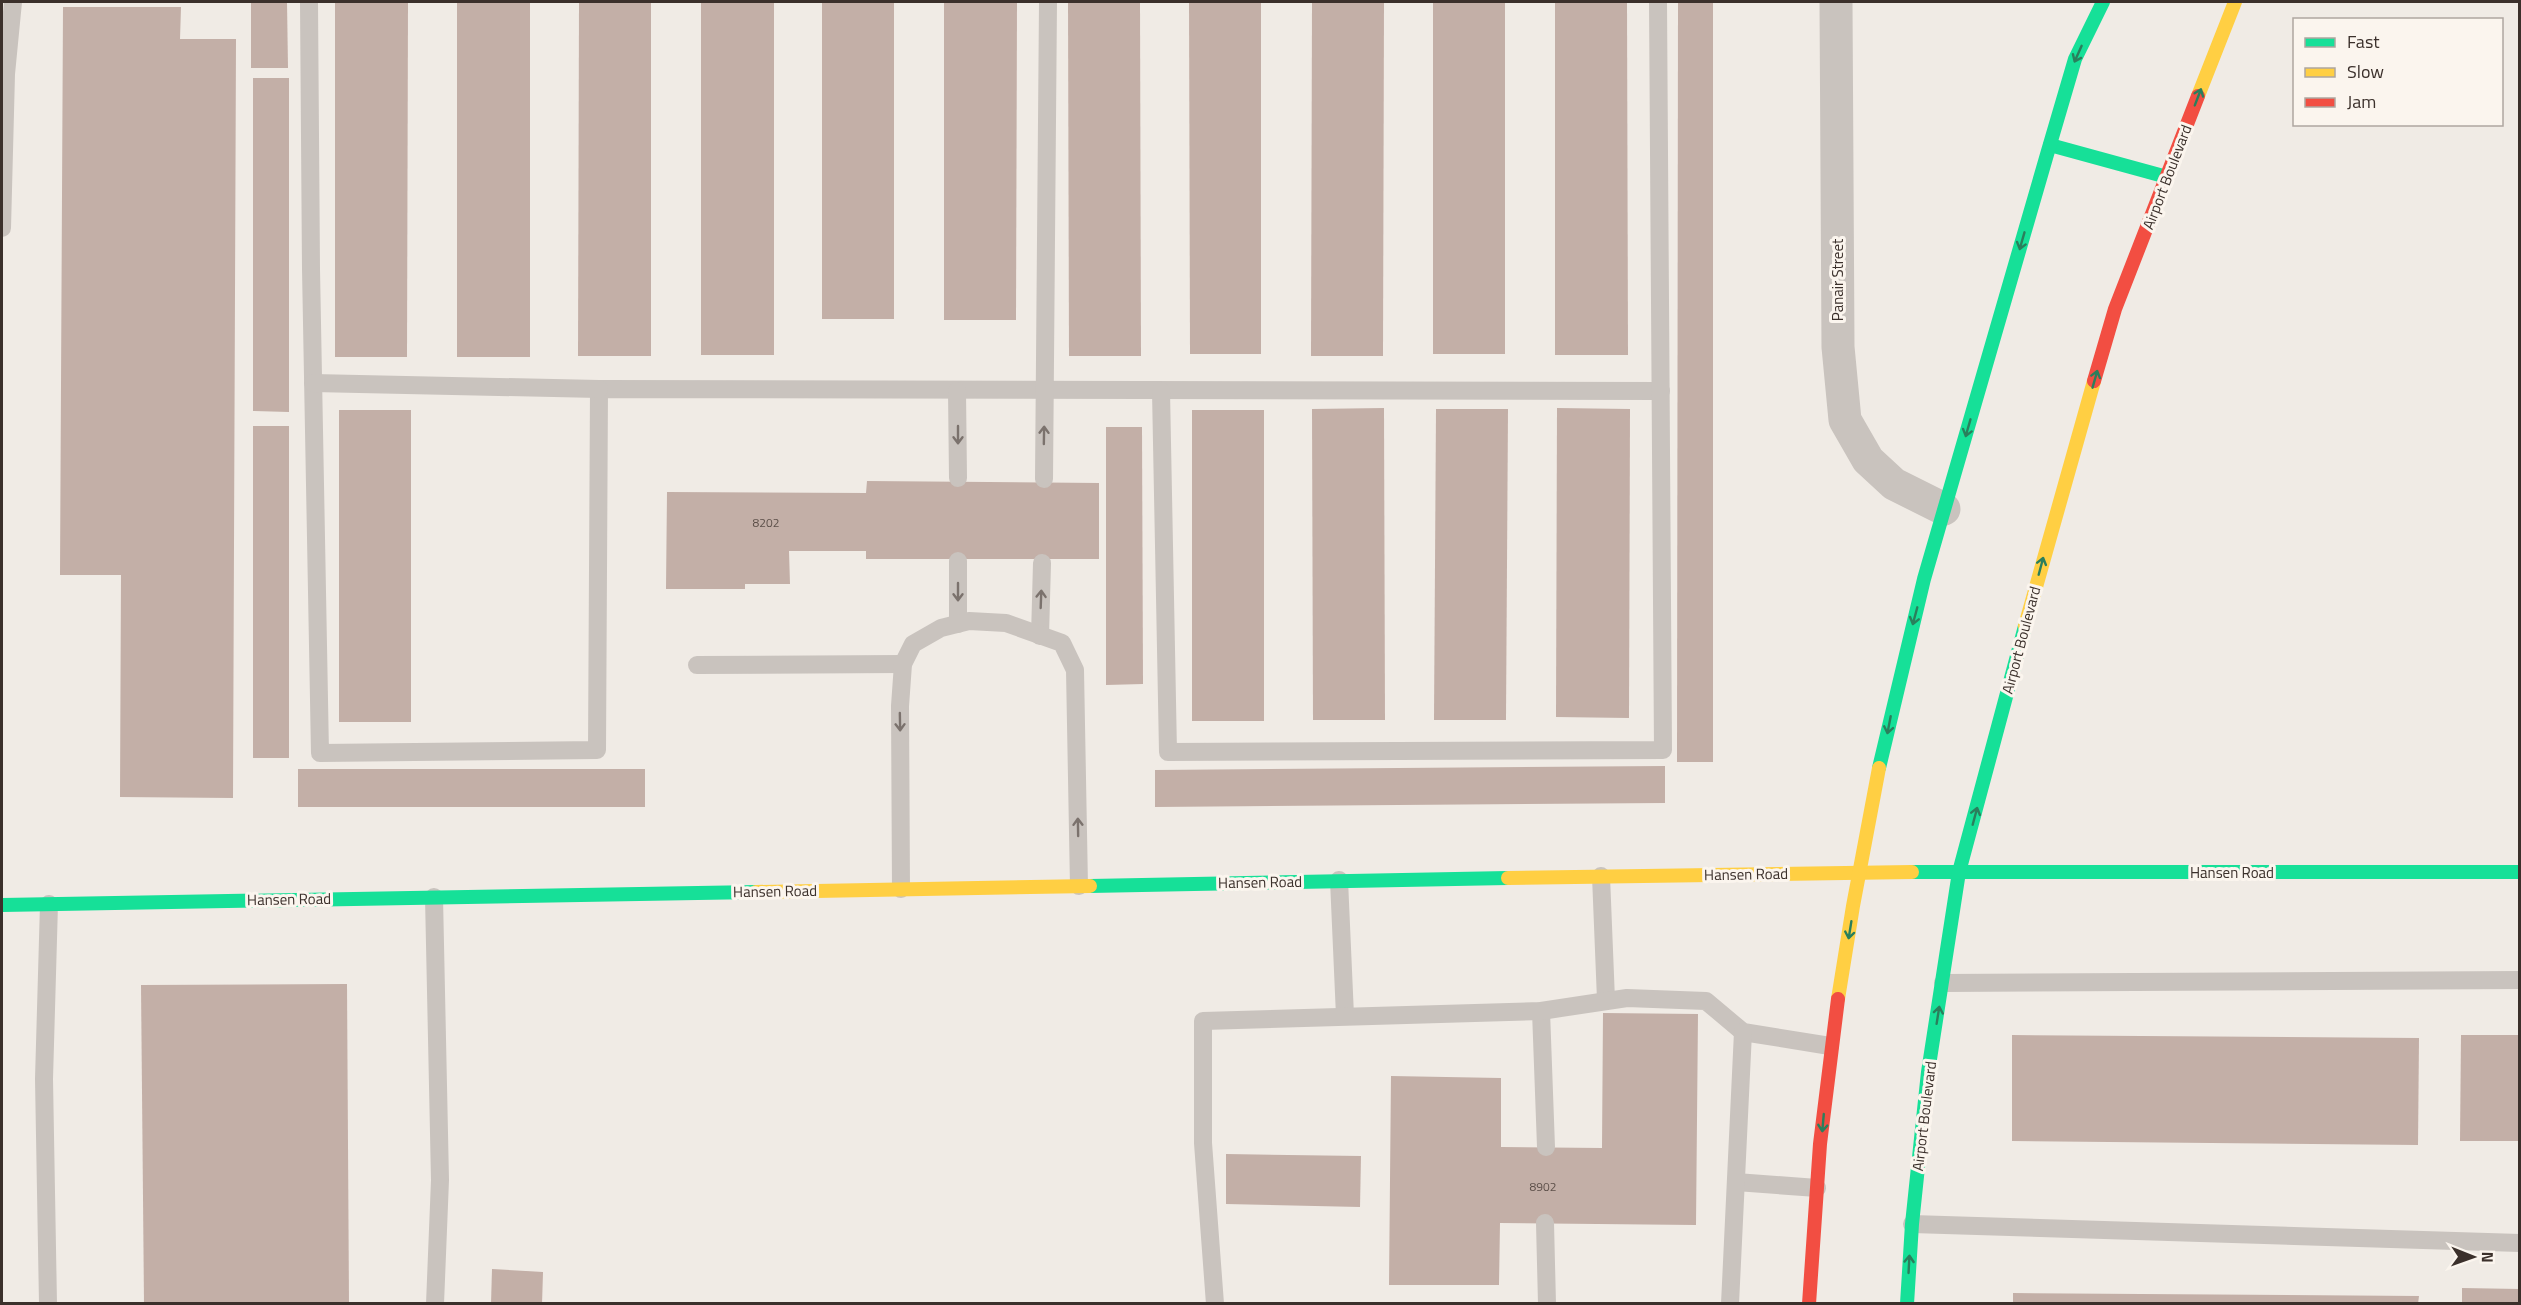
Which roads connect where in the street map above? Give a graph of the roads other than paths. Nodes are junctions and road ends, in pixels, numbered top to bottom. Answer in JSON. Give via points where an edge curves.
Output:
{"nodes":[{"id":1,"x":13,"y":2,"type":"edge"},
{"id":2,"x":309,"y":2,"type":"edge"},
{"id":3,"x":1048,"y":2,"type":"edge"},
{"id":4,"x":1658,"y":2,"type":"edge"},
{"id":5,"x":1836,"y":2,"type":"edge"},
{"id":6,"x":2103,"y":2,"type":"edge"},
{"id":7,"x":2235,"y":2,"type":"edge"},
{"id":8,"x":2050,"y":145,"type":"junction"},
{"id":9,"x":2167,"y":177,"type":"junction"},
{"id":10,"x":2,"y":228,"type":"edge"},
{"id":11,"x":313,"y":383,"type":"junction"},
{"id":12,"x":599,"y":389,"type":"junction"},
{"id":13,"x":957,"y":391,"type":"junction"},
{"id":14,"x":1044,"y":391,"type":"junction"},
{"id":15,"x":1161,"y":391,"type":"junction"},
{"id":16,"x":1661,"y":391,"type":"junction"},
{"id":17,"x":958,"y":478,"type":"dead end"},
{"id":18,"x":1044,"y":478,"type":"dead end"},
{"id":19,"x":1944,"y":509,"type":"junction"},
{"id":20,"x":958,"y":561,"type":"dead end"},
{"id":21,"x":1042,"y":563,"type":"dead end"},
{"id":22,"x":958,"y":624,"type":"junction"},
{"id":23,"x":1040,"y":636,"type":"junction"},
{"id":24,"x":903,"y":664,"type":"junction"},
{"id":25,"x":698,"y":665,"type":"dead end"},
{"id":26,"x":1860,"y":872,"type":"junction"},
{"id":27,"x":1959,"y":872,"type":"junction"},
{"id":28,"x":2520,"y":872,"type":"edge"},
{"id":29,"x":1601,"y":876,"type":"junction"},
{"id":30,"x":1339,"y":880,"type":"junction"},
{"id":31,"x":1079,"y":886,"type":"junction"},
{"id":32,"x":901,"y":889,"type":"junction"},
{"id":33,"x":434,"y":897,"type":"junction"},
{"id":34,"x":49,"y":904,"type":"junction"},
{"id":35,"x":2,"y":905,"type":"edge"},
{"id":36,"x":2520,"y":980,"type":"edge"},
{"id":37,"x":1942,"y":983,"type":"junction"},
{"id":38,"x":1606,"y":1000,"type":"junction"},
{"id":39,"x":1541,"y":1011,"type":"junction"},
{"id":40,"x":1345,"y":1016,"type":"junction"},
{"id":41,"x":1743,"y":1032,"type":"junction"},
{"id":42,"x":1830,"y":1046,"type":"junction"},
{"id":43,"x":1546,"y":1148,"type":"dead end"},
{"id":44,"x":1736,"y":1182,"type":"junction"},
{"id":45,"x":1817,"y":1188,"type":"junction"},
{"id":46,"x":1545,"y":1223,"type":"dead end"},
{"id":47,"x":1912,"y":1224,"type":"junction"},
{"id":48,"x":2520,"y":1243,"type":"edge"},
{"id":49,"x":48,"y":1304,"type":"edge"},
{"id":50,"x":435,"y":1304,"type":"edge"},
{"id":51,"x":1215,"y":1304,"type":"edge"},
{"id":52,"x":1547,"y":1304,"type":"edge"},
{"id":53,"x":1730,"y":1304,"type":"edge"},
{"id":54,"x":1809,"y":1304,"type":"edge"},
{"id":55,"x":1907,"y":1304,"type":"edge"}],
"edges":[{"from":1,"to":10,"type":"lane","via":[[6,74]]},
{"from":2,"to":11,"type":"lane"},
{"from":3,"to":14,"type":"lane"},
{"from":4,"to":16,"type":"lane"},
{"from":5,"to":19,"type":"street","name":"Panair Street","via":[[1838,347],[1845,420],[1868,460],[1894,484]]},
{"from":6,"to":8,"type":"main road","one_way":true,"via":[[2075,59]]},
{"from":9,"to":7,"type":"main road","name":"Airport Boulevard","one_way":true},
{"from":8,"to":9,"type":"main road"},
{"from":8,"to":19,"type":"main road","one_way":true},
{"from":27,"to":9,"type":"main road","name":"Airport Boulevard","one_way":true,"via":[[2115,309]]},
{"from":11,"to":12,"type":"lane"},
{"from":11,"to":12,"type":"lane","via":[[320,753],[597,750]]},
{"from":12,"to":13,"type":"lane"},
{"from":13,"to":14,"type":"lane"},
{"from":13,"to":17,"type":"lane","one_way":true},
{"from":14,"to":15,"type":"lane"},
{"from":18,"to":14,"type":"lane","one_way":true},
{"from":15,"to":16,"type":"lane"},
{"from":15,"to":16,"type":"lane","via":[[1168,752],[1202,752],[1664,750]]},
{"from":19,"to":26,"type":"main road","one_way":true,"via":[[1901,668]]},
{"from":20,"to":22,"type":"lane","one_way":true},
{"from":23,"to":21,"type":"lane","one_way":true},
{"from":22,"to":23,"type":"lane","via":[[1006,623]]},
{"from":22,"to":24,"type":"lane","via":[[941,628],[913,644]]},
{"from":31,"to":23,"type":"lane","one_way":true,"via":[[1075,670],[1062,643]]},
{"from":24,"to":25,"type":"lane"},
{"from":24,"to":32,"type":"lane","one_way":true},
{"from":26,"to":27,"type":"main road","name":"Hansen Road"},
{"from":26,"to":29,"type":"main road","name":"Hansen Road"},
{"from":26,"to":42,"type":"main road","one_way":true},
{"from":27,"to":28,"type":"main road","name":"Hansen Road"},
{"from":27,"to":37,"type":"main road","name":"Airport Boulevard"},
{"from":29,"to":30,"type":"main road","name":"Hansen Road"},
{"from":29,"to":38,"type":"lane"},
{"from":30,"to":31,"type":"main road","name":"Hansen Road"},
{"from":30,"to":40,"type":"lane"},
{"from":31,"to":32,"type":"main road","name":"Hansen Road"},
{"from":32,"to":33,"type":"main road","name":"Hansen Road"},
{"from":33,"to":34,"type":"main road","name":"Hansen Road"},
{"from":33,"to":50,"type":"lane","via":[[440,1180]]},
{"from":34,"to":35,"type":"main road","name":"Hansen Road"},
{"from":34,"to":49,"type":"lane","via":[[44,1079]]},
{"from":36,"to":37,"type":"lane"},
{"from":47,"to":37,"type":"main road","name":"Airport Boulevard","one_way":true},
{"from":38,"to":39,"type":"lane"},
{"from":38,"to":41,"type":"lane","via":[[1706,1001]]},
{"from":39,"to":40,"type":"lane"},
{"from":39,"to":43,"type":"lane"},
{"from":40,"to":51,"type":"lane","via":[[1203,1021],[1203,1143]]},
{"from":41,"to":42,"type":"lane"},
{"from":41,"to":44,"type":"lane"},
{"from":42,"to":45,"type":"main road","one_way":true},
{"from":44,"to":45,"type":"lane"},
{"from":44,"to":53,"type":"lane"},
{"from":45,"to":54,"type":"main road"},
{"from":46,"to":52,"type":"lane"},
{"from":47,"to":48,"type":"lane"},
{"from":55,"to":47,"type":"main road","name":"Airport Boulevard","one_way":true}]}
